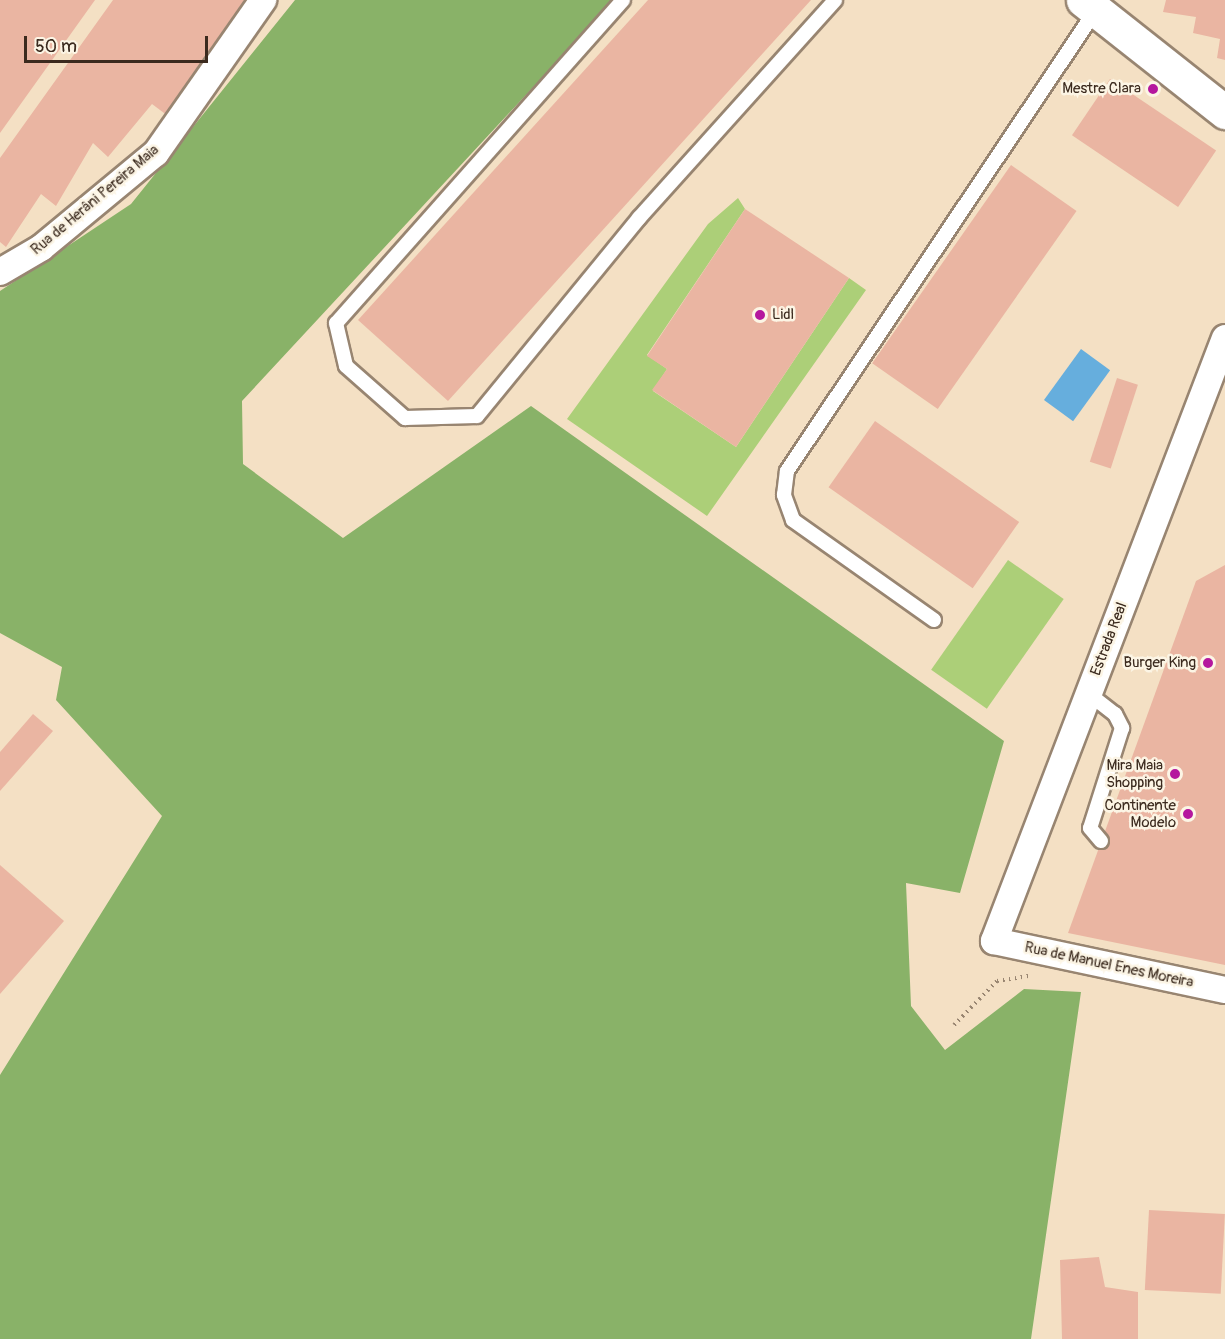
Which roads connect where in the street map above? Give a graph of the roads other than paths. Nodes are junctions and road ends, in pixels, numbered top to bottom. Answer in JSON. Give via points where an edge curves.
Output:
{"nodes":[{"id":1,"x":263,"y":0,"type":"edge"},
{"id":2,"x":623,"y":0,"type":"edge"},
{"id":3,"x":835,"y":0,"type":"edge"},
{"id":4,"x":1090,"y":5,"type":"edge"},
{"id":5,"x":1223,"y":107,"type":"edge"},
{"id":6,"x":0,"y":272,"type":"edge"},
{"id":7,"x":1225,"y":338,"type":"edge"},
{"id":8,"x":934,"y":620,"type":"dead end"},
{"id":9,"x":1089,"y":694,"type":"junction"},
{"id":10,"x":1101,"y":841,"type":"dead end"},
{"id":11,"x":994,"y":941,"type":"joint"},
{"id":12,"x":1225,"y":990,"type":"edge"}],
"edges":[{"from":1,"to":6,"type":"street","name":"Rua de Herâni Pereira Maia","via":[[156,153],[41,248]]},
{"from":2,"to":3,"type":"lane","via":[[336,323],[346,366],[405,418],[477,416],[639,218]]},
{"from":4,"to":5,"type":"main road"},
{"from":4,"to":8,"type":"lane","via":[[787,471],[784,495],[793,520]]},
{"from":7,"to":9,"type":"street","name":"Estrada Real"},
{"from":9,"to":10,"type":"lane","via":[[1115,714],[1122,728],[1090,828]]},
{"from":9,"to":11,"type":"street","name":"Estrada Real"},
{"from":11,"to":12,"type":"street","name":"Rua de Manuel Enes Moreira"}]}
